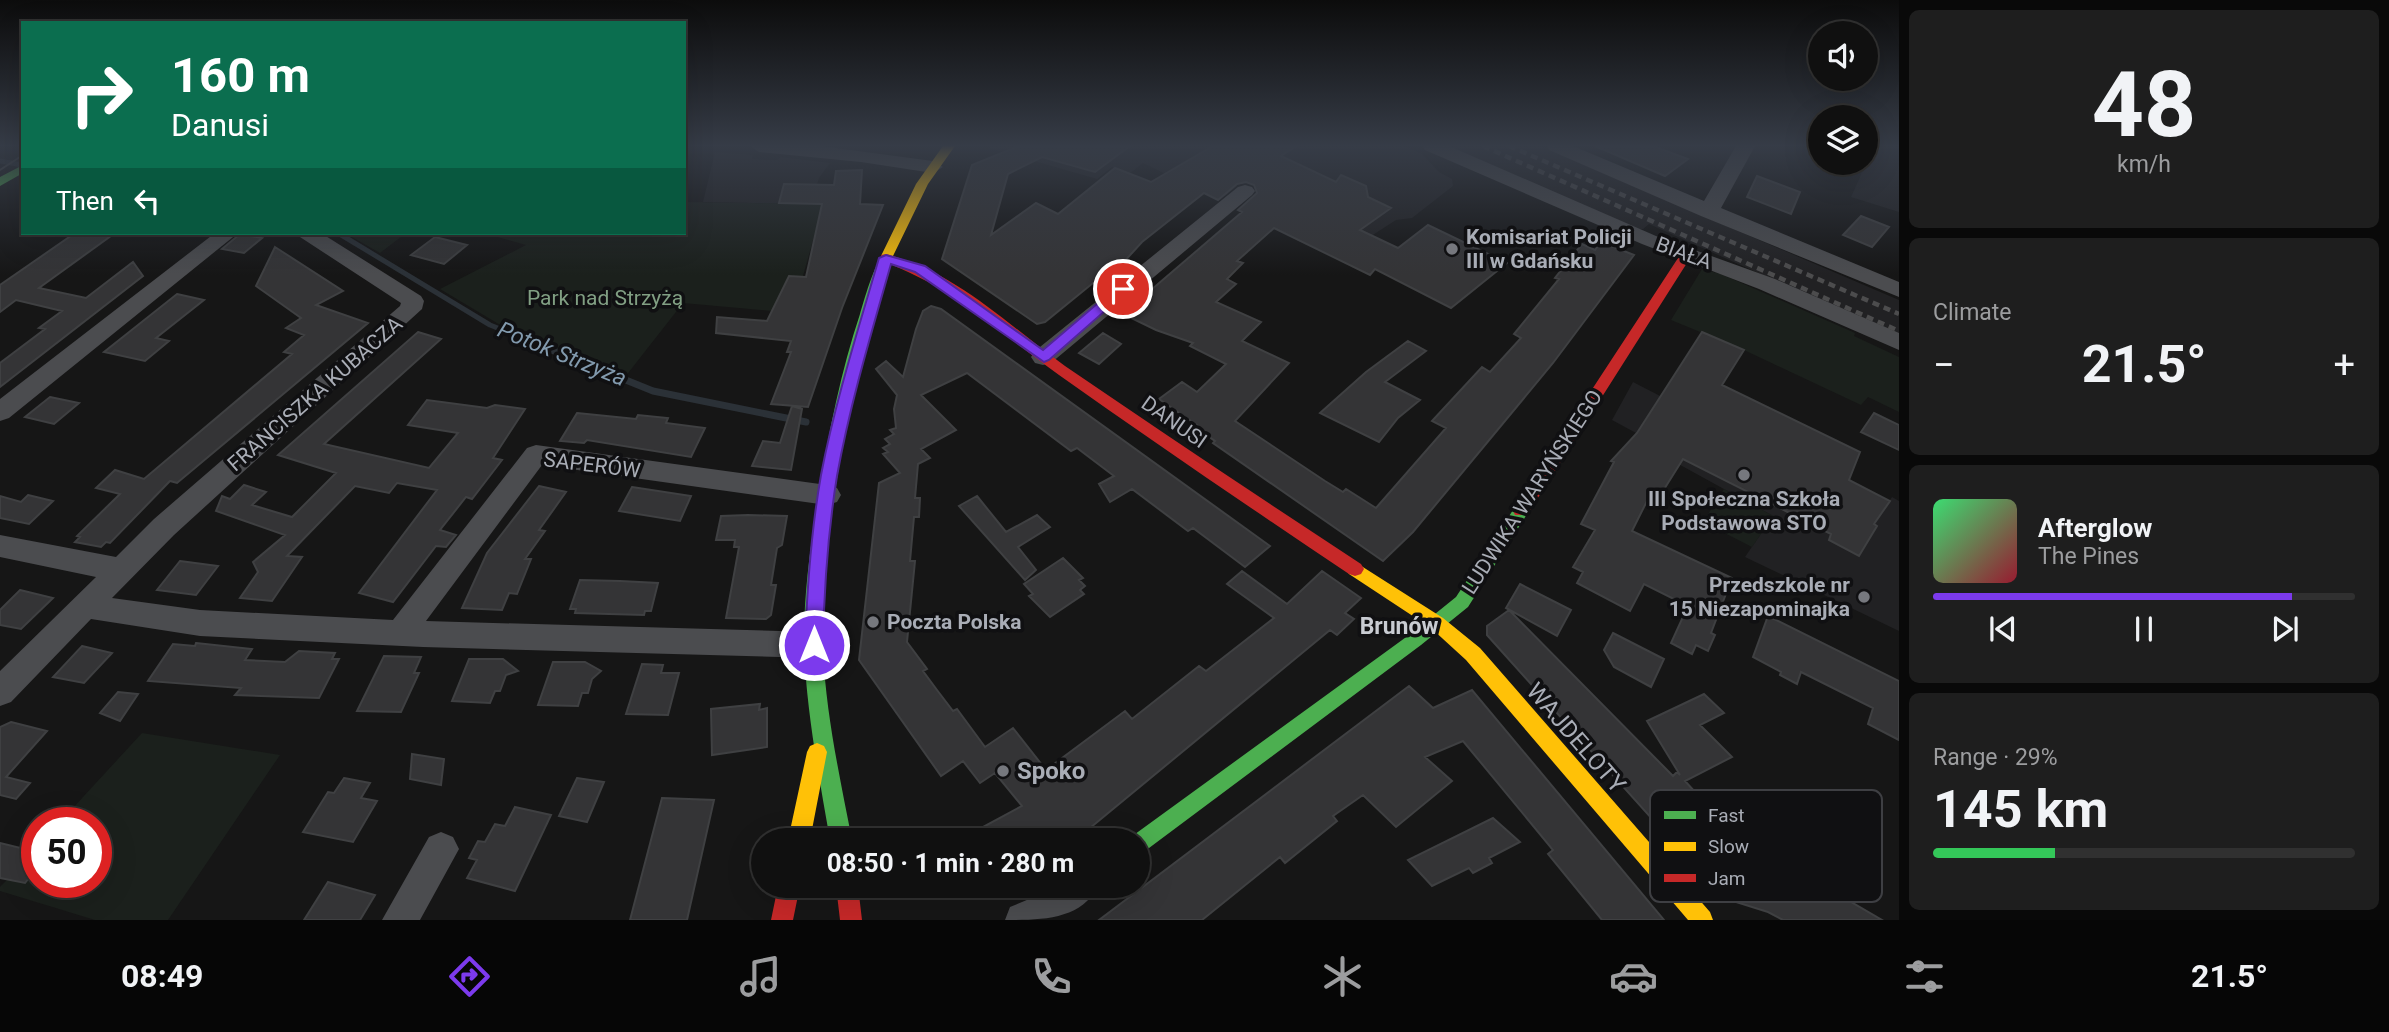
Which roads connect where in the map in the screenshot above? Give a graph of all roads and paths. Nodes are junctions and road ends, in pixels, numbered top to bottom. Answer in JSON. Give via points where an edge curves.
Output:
{"nodes":[{"id":1,"x":920,"y":189,"type":"edge"},
{"id":2,"x":1532,"y":189,"type":"edge"},
{"id":3,"x":1656,"y":189,"type":"edge"},
{"id":4,"x":1722,"y":189,"type":"edge"},
{"id":5,"x":1245,"y":191,"type":"dead end"},
{"id":6,"x":1709,"y":212,"type":"junction"},
{"id":7,"x":225,"y":235,"type":"edge"},
{"id":8,"x":310,"y":235,"type":"edge"},
{"id":9,"x":1686,"y":255,"type":"junction"},
{"id":10,"x":886,"y":258,"type":"junction"},
{"id":11,"x":1899,"y":290,"type":"edge"},
{"id":12,"x":1899,"y":342,"type":"edge"},
{"id":13,"x":1044,"y":357,"type":"junction"},
{"id":14,"x":0,"y":412,"type":"edge"},
{"id":15,"x":827,"y":495,"type":"junction"},
{"id":16,"x":0,"y":546,"type":"edge"},
{"id":17,"x":121,"y":570,"type":"junction"},
{"id":18,"x":84,"y":606,"type":"junction"},
{"id":19,"x":1437,"y":623,"type":"junction"},
{"id":20,"x":400,"y":633,"type":"junction"},
{"id":21,"x":814,"y":645,"type":"junction"},
{"id":22,"x":0,"y":692,"type":"edge"},
{"id":23,"x":821,"y":733,"type":"junction"},
{"id":24,"x":801,"y":828,"type":"edge"},
{"id":25,"x":839,"y":828,"type":"edge"},
{"id":26,"x":1150,"y":835,"type":"edge"},
{"id":27,"x":441,"y":849,"type":"dead end"},
{"id":28,"x":1650,"y":860,"type":"edge"},
{"id":29,"x":787,"y":898,"type":"edge"},
{"id":30,"x":848,"y":898,"type":"edge"},
{"id":31,"x":1064,"y":898,"type":"edge"},
{"id":32,"x":1687,"y":902,"type":"edge"},
{"id":33,"x":400,"y":920,"type":"edge"},
{"id":34,"x":782,"y":920,"type":"edge"},
{"id":35,"x":851,"y":920,"type":"edge"},
{"id":36,"x":1023,"y":920,"type":"edge"},
{"id":37,"x":1702,"y":920,"type":"edge"}],
"edges":[{"from":1,"to":10,"type":"street"},
{"from":2,"to":9,"type":"street","name":"BIAŁA"},
{"from":3,"to":6,"type":"street"},
{"from":4,"to":6,"type":"street"},
{"from":5,"to":13,"type":"street"},
{"from":6,"to":11,"type":"street"},
{"from":7,"to":14,"type":"street"},
{"from":8,"to":17,"type":"street","name":"FRANCISZKA KUBACZA","via":[[413,301],[411,309]]},
{"from":9,"to":12,"type":"street","name":"BIAŁA","via":[[1767,284]]},
{"from":9,"to":19,"type":"street","name":"LUDWIKA WARYŃSKIEGO","via":[[1462,602]]},
{"from":10,"to":13,"type":"street","name":"DANUSI","via":[[920,269]]},
{"from":10,"to":15,"type":"street","via":[[846,396]]},
{"from":13,"to":19,"type":"street","name":"DANUSI"},
{"from":15,"to":20,"type":"street","name":"SAPERÓW","via":[[536,455]]},
{"from":15,"to":21,"type":"street","via":[[815,591]]},
{"from":16,"to":17,"type":"street"},
{"from":17,"to":18,"type":"street","name":"FRANCISZKA KUBACZA"},
{"from":18,"to":20,"type":"street","via":[[200,622]]},
{"from":18,"to":22,"type":"street","name":"FRANCISZKA KUBACZA"},
{"from":19,"to":26,"type":"street","name":"LUDWIKA WARYŃSKIEGO"},
{"from":19,"to":28,"type":"street","name":"WAJDELOTY","via":[[1473,654]]},
{"from":20,"to":21,"type":"street"},
{"from":21,"to":23,"type":"street"},
{"from":23,"to":24,"type":"street"},
{"from":23,"to":25,"type":"street"},
{"from":27,"to":33,"type":"street"},
{"from":29,"to":34,"type":"street"},
{"from":30,"to":35,"type":"street"},
{"from":31,"to":36,"type":"street"},
{"from":32,"to":37,"type":"street","name":"WAJDELOTY"}]}
